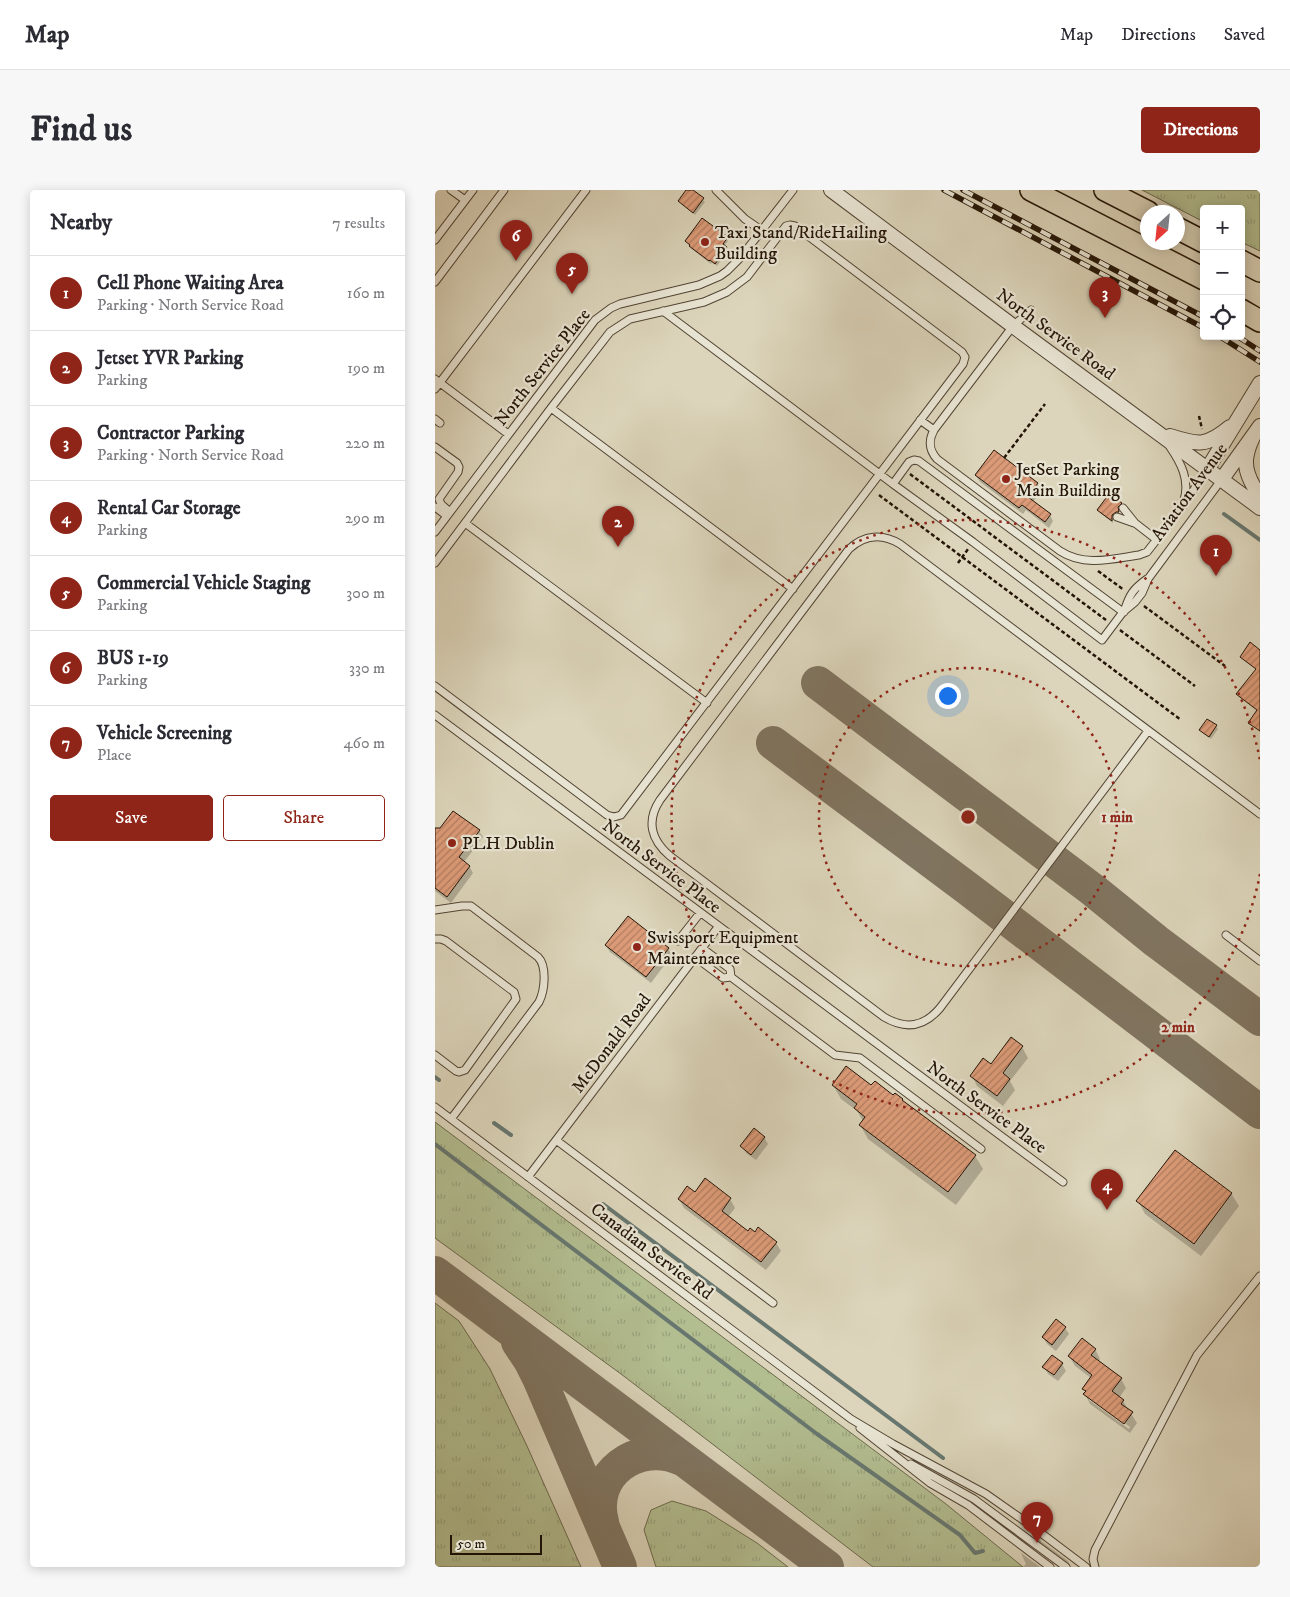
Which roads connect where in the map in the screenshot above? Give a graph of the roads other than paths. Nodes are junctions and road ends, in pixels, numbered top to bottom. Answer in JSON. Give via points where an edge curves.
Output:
{"nodes":[{"id":1,"x":451,"y":190,"type":"edge"},
{"id":2,"x":473,"y":190,"type":"edge"},
{"id":3,"x":504,"y":190,"type":"edge"},
{"id":4,"x":586,"y":190,"type":"edge"},
{"id":5,"x":716,"y":190,"type":"edge"},
{"id":6,"x":793,"y":190,"type":"edge"},
{"id":7,"x":831,"y":190,"type":"edge"},
{"id":8,"x":1031,"y":190,"type":"edge"},
{"id":9,"x":1105,"y":190,"type":"edge"},
{"id":10,"x":465,"y":200,"type":"junction"},
{"id":11,"x":1140,"y":208,"type":"edge"},
{"id":12,"x":761,"y":230,"type":"junction"},
{"id":13,"x":1185,"y":232,"type":"edge"},
{"id":14,"x":435,"y":240,"type":"edge"},
{"id":15,"x":1200,"y":240,"type":"edge"},
{"id":16,"x":1131,"y":242,"type":"junction"},
{"id":17,"x":1245,"y":263,"type":"edge"},
{"id":18,"x":1260,"y":271,"type":"edge"},
{"id":19,"x":1200,"y":278,"type":"edge"},
{"id":20,"x":435,"y":282,"type":"edge"},
{"id":21,"x":1200,"y":289,"type":"edge"},
{"id":22,"x":1245,"y":301,"type":"edge"},
{"id":23,"x":1260,"y":308,"type":"edge"},
{"id":24,"x":1031,"y":310,"type":"dead end"},
{"id":25,"x":663,"y":311,"type":"junction"},
{"id":26,"x":1245,"y":312,"type":"edge"},
{"id":27,"x":1260,"y":321,"type":"edge"},
{"id":28,"x":1013,"y":326,"type":"junction"},
{"id":29,"x":437,"y":381,"type":"edge"},
{"id":30,"x":1260,"y":384,"type":"edge"},
{"id":31,"x":435,"y":390,"type":"edge"},
{"id":32,"x":551,"y":408,"type":"junction"},
{"id":33,"x":920,"y":420,"type":"junction"},
{"id":34,"x":1238,"y":420,"type":"junction"},
{"id":35,"x":934,"y":430,"type":"junction"},
{"id":36,"x":1257,"y":431,"type":"edge"},
{"id":37,"x":508,"y":434,"type":"junction"},
{"id":38,"x":1161,"y":434,"type":"junction"},
{"id":39,"x":435,"y":447,"type":"edge"},
{"id":40,"x":1208,"y":468,"type":"junction"},
{"id":41,"x":880,"y":474,"type":"junction"},
{"id":42,"x":1222,"y":479,"type":"junction"},
{"id":43,"x":893,"y":484,"type":"junction"},
{"id":44,"x":1260,"y":496,"type":"edge"},
{"id":45,"x":435,"y":507,"type":"edge"},
{"id":46,"x":1181,"y":507,"type":"junction"},
{"id":47,"x":1123,"y":508,"type":"dead end"},
{"id":48,"x":1260,"y":508,"type":"edge"},
{"id":49,"x":449,"y":514,"type":"junction"},
{"id":50,"x":1117,"y":517,"type":"dead end"},
{"id":51,"x":465,"y":523,"type":"junction"},
{"id":52,"x":1135,"y":523,"type":"junction"},
{"id":53,"x":435,"y":532,"type":"edge"},
{"id":54,"x":1157,"y":540,"type":"junction"},
{"id":55,"x":435,"y":563,"type":"edge"},
{"id":56,"x":793,"y":589,"type":"junction"},
{"id":57,"x":1123,"y":612,"type":"junction"},
{"id":58,"x":435,"y":686,"type":"edge"},
{"id":59,"x":707,"y":703,"type":"junction"},
{"id":60,"x":435,"y":715,"type":"edge"},
{"id":61,"x":1148,"y":731,"type":"junction"},
{"id":62,"x":1260,"y":814,"type":"edge"},
{"id":63,"x":435,"y":910,"type":"edge"},
{"id":64,"x":700,"y":913,"type":"junction"},
{"id":65,"x":718,"y":927,"type":"junction"},
{"id":66,"x":1229,"y":937,"type":"dead end"},
{"id":67,"x":435,"y":939,"type":"edge"},
{"id":68,"x":678,"y":941,"type":"dead end"},
{"id":69,"x":702,"y":948,"type":"junction"},
{"id":70,"x":695,"y":957,"type":"junction"},
{"id":71,"x":1260,"y":961,"type":"edge"},
{"id":72,"x":731,"y":977,"type":"junction"},
{"id":73,"x":435,"y":1055,"type":"edge"},
{"id":74,"x":435,"y":1107,"type":"edge"},
{"id":75,"x":451,"y":1119,"type":"junction"},
{"id":76,"x":556,"y":1140,"type":"junction"},
{"id":77,"x":981,"y":1148,"type":"dead end"},
{"id":78,"x":528,"y":1177,"type":"junction"},
{"id":79,"x":1063,"y":1182,"type":"dead end"},
{"id":80,"x":1260,"y":1276,"type":"edge"},
{"id":81,"x":773,"y":1303,"type":"dead end"},
{"id":82,"x":851,"y":1419,"type":"junction"},
{"id":83,"x":891,"y":1453,"type":"junction"},
{"id":84,"x":1050,"y":1567,"type":"edge"},
{"id":85,"x":1066,"y":1567,"type":"edge"},
{"id":86,"x":1086,"y":1567,"type":"edge"},
{"id":87,"x":1095,"y":1567,"type":"edge"}],
"edges":[{"from":1,"to":10,"type":"lane"},
{"from":2,"to":10,"type":"lane"},
{"from":3,"to":20,"type":"lane"},
{"from":4,"to":29,"type":"lane"},
{"from":5,"to":12,"type":"lane"},
{"from":6,"to":12,"type":"lane","name":"North Service Place"},
{"from":7,"to":28,"type":"street","name":"North Service Road"},
{"from":8,"to":16,"type":"main road"},
{"from":9,"to":11,"type":"main road"},
{"from":10,"to":14,"type":"lane"},
{"from":12,"to":37,"type":"lane","name":"North Service Place","via":[[734,265],[710,282],[620,304],[601,315]]},
{"from":13,"to":15,"type":"main road"},
{"from":16,"to":19,"type":"main road"},
{"from":16,"to":21,"type":"main road","via":[[1178,277]]},
{"from":17,"to":18,"type":"main road"},
{"from":22,"to":23,"type":"main road"},
{"from":24,"to":28,"type":"lane"},
{"from":25,"to":32,"type":"lane","via":[[629,319],[610,332]]},
{"from":25,"to":33,"type":"lane","via":[[704,302],[727,292],[747,277],[784,228],[795,226],[964,354],[963,364]]},
{"from":25,"to":41,"type":"lane"},
{"from":26,"to":27,"type":"main road"},
{"from":28,"to":35,"type":"lane"},
{"from":28,"to":38,"type":"street","name":"North Service Road"},
{"from":29,"to":31,"type":"lane"},
{"from":29,"to":37,"type":"lane"},
{"from":30,"to":34,"type":"street","name":"Aviation Avenue"},
{"from":32,"to":51,"type":"lane"},
{"from":32,"to":56,"type":"lane"},
{"from":33,"to":35,"type":"lane"},
{"from":33,"to":41,"type":"lane"},
{"from":34,"to":38,"type":"street","via":[[1211,440],[1200,443]]},
{"from":34,"to":40,"type":"street","name":"Aviation Avenue"},
{"from":35,"to":54,"type":"lane","name":"Aviation Avenue","via":[[930,447],[937,459],[1068,556],[1089,561],[1139,555],[1147,552]]},
{"from":36,"to":42,"type":"street","name":"Aviation Avenue"},
{"from":36,"to":44,"type":"street","via":[[1246,456],[1248,473]]},
{"from":37,"to":49,"type":"lane","name":"North Service Place"},
{"from":38,"to":40,"type":"street","name":"North Service Road"},
{"from":38,"to":46,"type":"lane","via":[[1183,469],[1186,491]]},
{"from":39,"to":49,"type":"lane","via":[[459,467],[439,499]]},
{"from":40,"to":42,"type":"street","name":"North Service Road"},
{"from":40,"to":46,"type":"lane","name":"Aviation Avenue"},
{"from":41,"to":43,"type":"lane"},
{"from":41,"to":56,"type":"lane"},
{"from":42,"to":48,"type":"street","name":"North Service Road"},
{"from":42,"to":57,"type":"lane","name":"Aviation Avenue","via":[[1148,579],[1132,592]]},
{"from":43,"to":57,"type":"lane","via":[[909,462],[919,461]]},
{"from":43,"to":57,"type":"lane","name":"Aviation Avenue","via":[[1102,640]]},
{"from":45,"to":49,"type":"lane"},
{"from":46,"to":54,"type":"lane","name":"Aviation Avenue"},
{"from":47,"to":52,"type":"lane"},
{"from":49,"to":53,"type":"lane","name":"North Service Place"},
{"from":50,"to":52,"type":"lane"},
{"from":51,"to":55,"type":"lane"},
{"from":51,"to":59,"type":"lane"},
{"from":52,"to":54,"type":"lane"},
{"from":56,"to":59,"type":"lane"},
{"from":58,"to":59,"type":"lane","via":[[607,815],[614,817],[624,813]]},
{"from":60,"to":64,"type":"lane","name":"North Service Place"},
{"from":61,"to":61,"type":"lane","via":[[900,544],[887,538],[865,538],[849,549],[660,800],[653,812],[653,832],[659,846],[670,856],[884,1017],[896,1023],[916,1024],[940,1008]]},
{"from":61,"to":62,"type":"lane"},
{"from":63,"to":75,"type":"lane","via":[[471,906],[541,960],[543,967],[543,990],[539,1002]]},
{"from":64,"to":65,"type":"lane","name":"North Service Place"},
{"from":64,"to":68,"type":"lane"},
{"from":65,"to":69,"type":"lane","name":"McDonald Road"},
{"from":65,"to":79,"type":"lane","name":"North Service Place"},
{"from":66,"to":71,"type":"lane"},
{"from":67,"to":73,"type":"lane","via":[[446,941],[484,969],[514,992],[516,999],[465,1070],[456,1071]]},
{"from":69,"to":70,"type":"lane","name":"McDonald Road"},
{"from":69,"to":72,"type":"lane","via":[[730,969]]},
{"from":70,"to":72,"type":"lane","via":[[723,978]]},
{"from":70,"to":76,"type":"lane","name":"McDonald Road"},
{"from":72,"to":77,"type":"lane","via":[[835,1055],[860,1058]]},
{"from":74,"to":75,"type":"lane","name":"Canadian Service Rd"},
{"from":75,"to":78,"type":"lane","name":"Canadian Service Rd"},
{"from":76,"to":78,"type":"lane","name":"McDonald Road"},
{"from":76,"to":81,"type":"lane"},
{"from":78,"to":82,"type":"lane","name":"Canadian Service Rd"},
{"from":80,"to":87,"type":"lane","via":[[1197,1355],[1095,1550]]},
{"from":82,"to":83,"type":"lane"},
{"from":82,"to":86,"type":"lane","via":[[986,1494]]},
{"from":83,"to":84,"type":"lane"},
{"from":83,"to":85,"type":"lane","via":[[974,1499]]}]}
